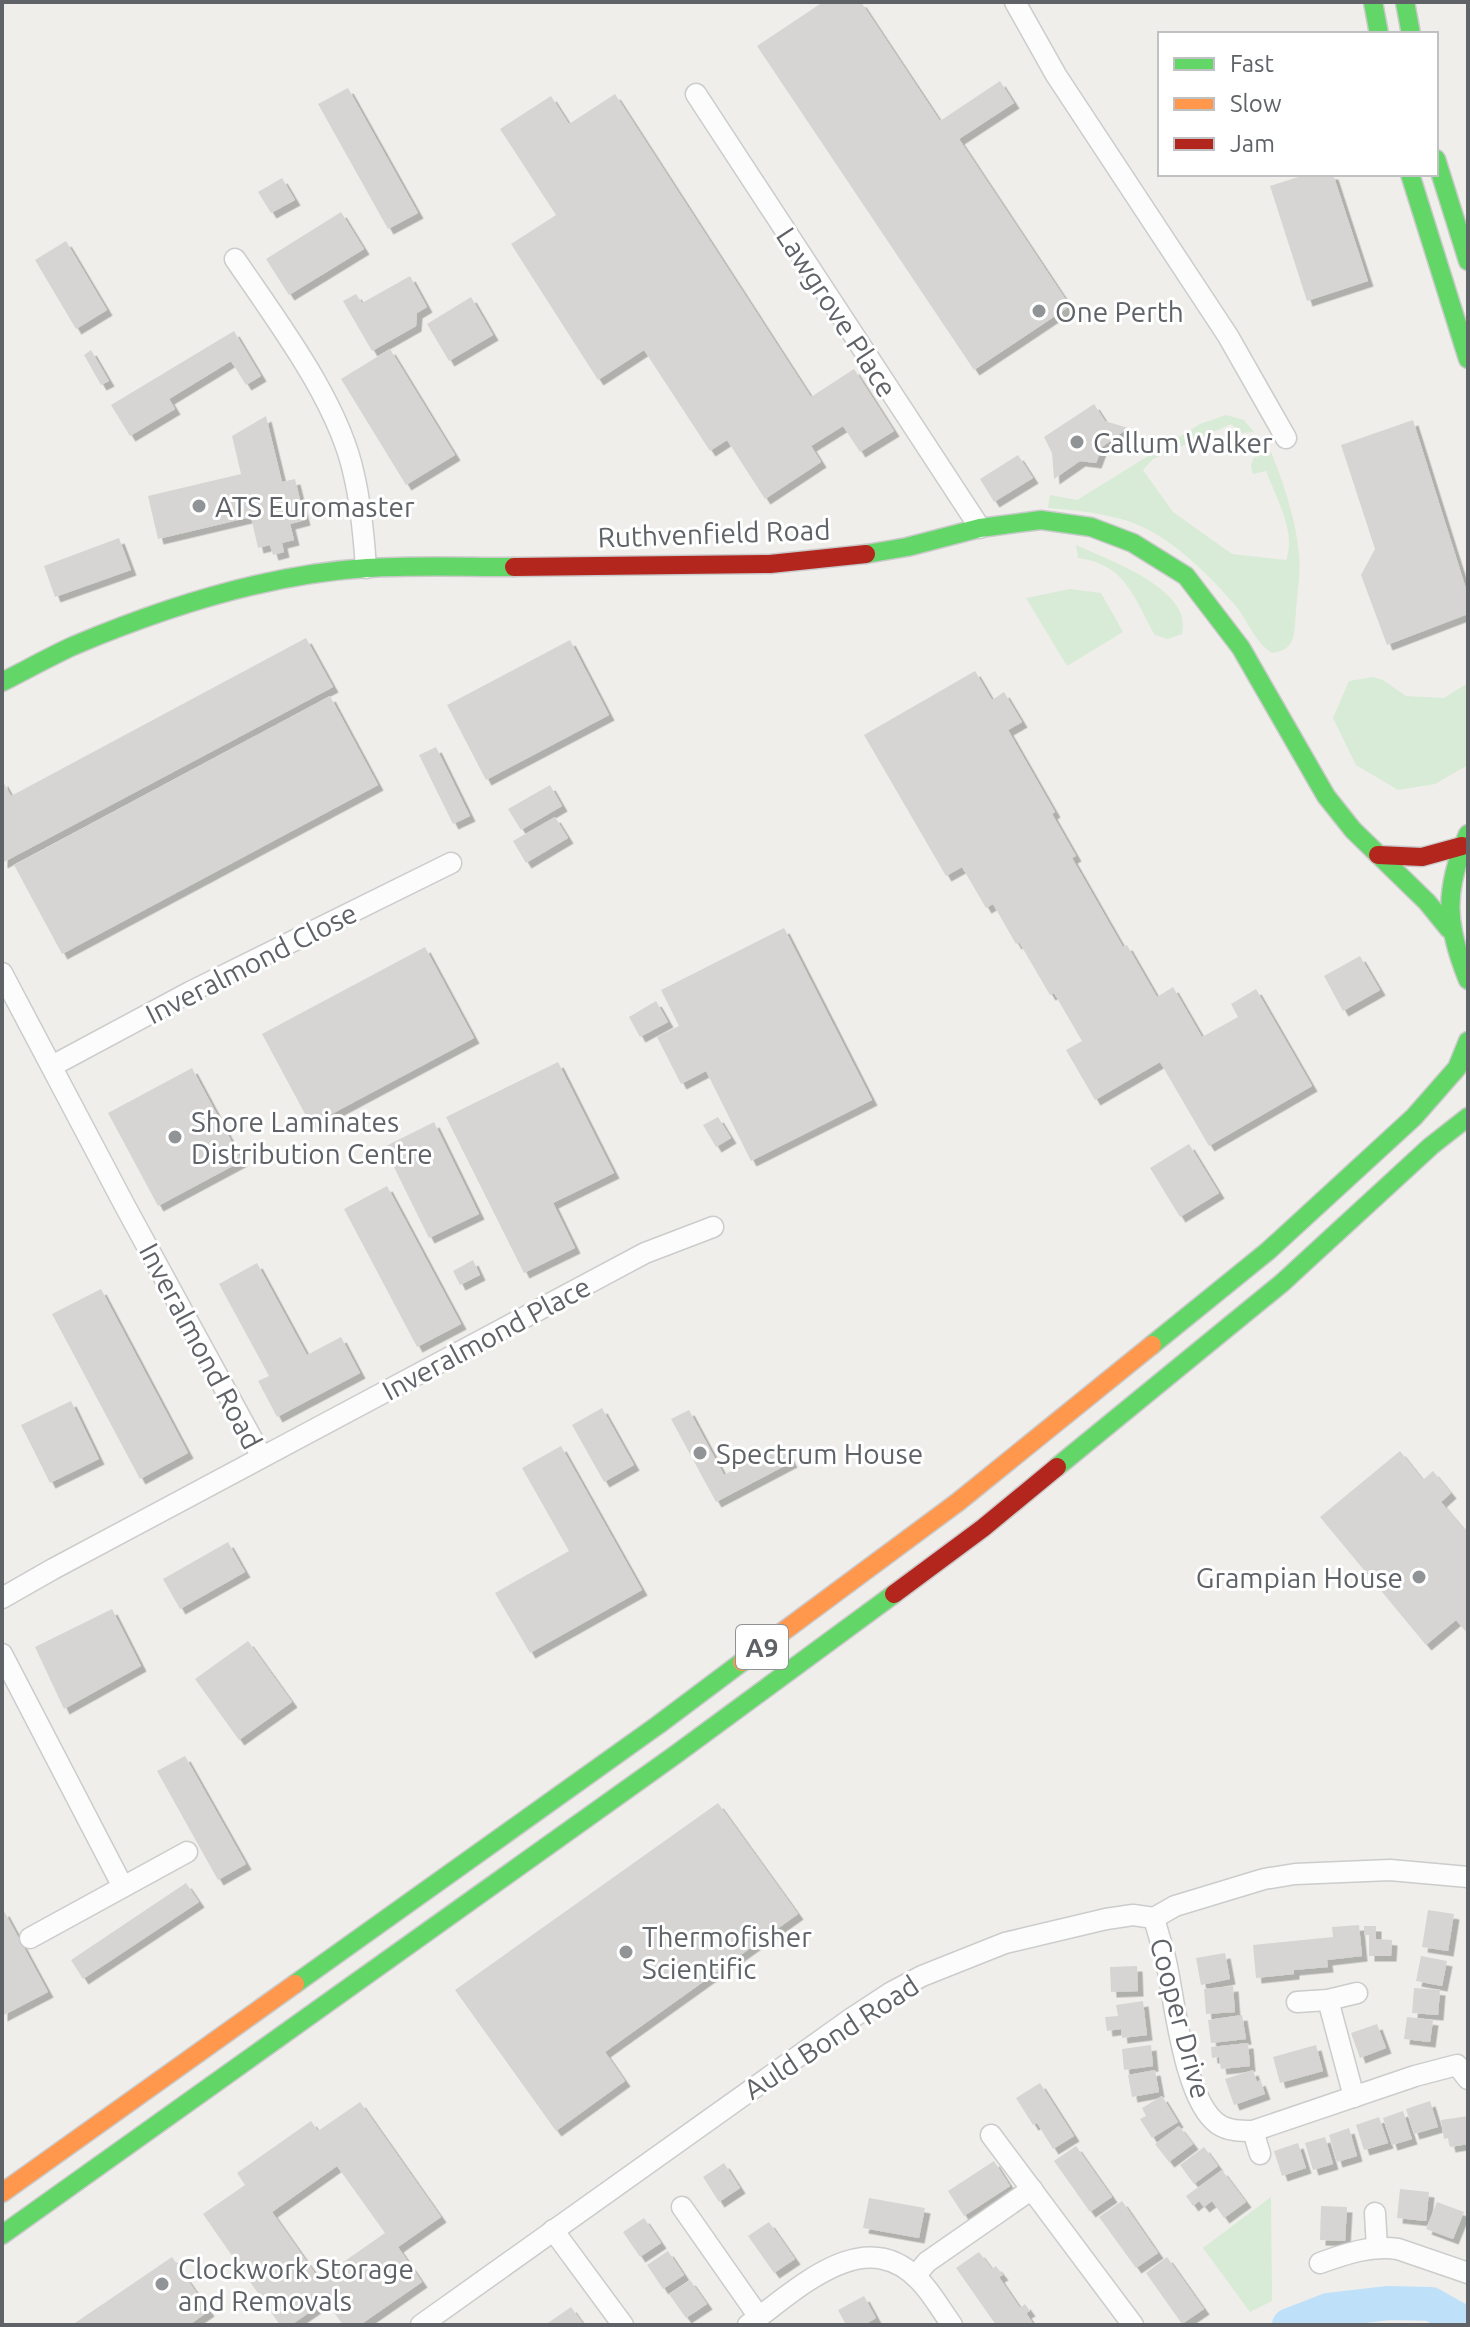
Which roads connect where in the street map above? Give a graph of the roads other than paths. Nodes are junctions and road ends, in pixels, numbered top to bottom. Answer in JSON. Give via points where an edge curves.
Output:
{"nodes":[{"id":1,"x":1015,"y":2,"type":"edge"},
{"id":2,"x":1373,"y":2,"type":"edge"},
{"id":3,"x":1405,"y":2,"type":"edge"},
{"id":4,"x":1379,"y":32,"type":"edge"},
{"id":5,"x":1411,"y":32,"type":"edge"},
{"id":6,"x":696,"y":94,"type":"dead end"},
{"id":7,"x":1438,"y":165,"type":"edge"},
{"id":8,"x":1411,"y":176,"type":"edge"},
{"id":9,"x":235,"y":259,"type":"dead end"},
{"id":10,"x":1468,"y":261,"type":"edge"},
{"id":11,"x":1468,"y":359,"type":"edge"},
{"id":12,"x":1286,"y":438,"type":"dead end"},
{"id":13,"x":980,"y":528,"type":"junction"},
{"id":14,"x":366,"y":568,"type":"junction"},
{"id":15,"x":2,"y":682,"type":"edge"},
{"id":16,"x":1465,"y":840,"type":"edge"},
{"id":17,"x":1378,"y":855,"type":"junction"},
{"id":18,"x":451,"y":863,"type":"dead end"},
{"id":19,"x":1449,"y":929,"type":"junction"},
{"id":20,"x":2,"y":973,"type":"edge"},
{"id":21,"x":1468,"y":980,"type":"edge"},
{"id":22,"x":1468,"y":1041,"type":"edge"},
{"id":23,"x":52,"y":1066,"type":"junction"},
{"id":24,"x":1468,"y":1117,"type":"edge"},
{"id":25,"x":713,"y":1227,"type":"dead end"},
{"id":26,"x":262,"y":1457,"type":"junction"},
{"id":27,"x":2,"y":1598,"type":"edge"},
{"id":28,"x":2,"y":1654,"type":"edge"},
{"id":29,"x":187,"y":1852,"type":"dead end"},
{"id":30,"x":1468,"y":1877,"type":"edge"},
{"id":31,"x":122,"y":1885,"type":"junction"},
{"id":32,"x":1154,"y":1918,"type":"junction"},
{"id":33,"x":30,"y":1938,"type":"dead end"},
{"id":34,"x":1357,"y":1993,"type":"dead end"},
{"id":35,"x":1328,"y":2000,"type":"junction"},
{"id":36,"x":1297,"y":2002,"type":"dead end"},
{"id":37,"x":1464,"y":2065,"type":"edge"},
{"id":38,"x":1354,"y":2097,"type":"junction"},
{"id":39,"x":1253,"y":2131,"type":"junction"},
{"id":40,"x":991,"y":2135,"type":"dead end"},
{"id":41,"x":1260,"y":2154,"type":"dead end"},
{"id":42,"x":1032,"y":2189,"type":"junction"},
{"id":43,"x":2,"y":2193,"type":"edge"},
{"id":44,"x":682,"y":2207,"type":"dead end"},
{"id":45,"x":1375,"y":2213,"type":"dead end"},
{"id":46,"x":553,"y":2230,"type":"junction"},
{"id":47,"x":2,"y":2235,"type":"edge"},
{"id":48,"x":1377,"y":2248,"type":"junction"},
{"id":49,"x":1320,"y":2263,"type":"dead end"},
{"id":50,"x":1468,"y":2273,"type":"edge"},
{"id":51,"x":915,"y":2276,"type":"junction"},
{"id":52,"x":754,"y":2321,"type":"edge"},
{"id":53,"x":421,"y":2325,"type":"edge"},
{"id":54,"x":623,"y":2325,"type":"edge"},
{"id":55,"x":952,"y":2325,"type":"edge"},
{"id":56,"x":1133,"y":2325,"type":"edge"}],
"edges":[{"from":1,"to":12,"type":"street","via":[[1056,75],[1228,336]]},
{"from":2,"to":4,"type":"main road"},
{"from":3,"to":5,"type":"main road"},
{"from":6,"to":13,"type":"street","name":"Lawgrove Place"},
{"from":7,"to":10,"type":"main road"},
{"from":8,"to":11,"type":"main road"},
{"from":9,"to":14,"type":"street","via":[[333,415],[354,475]]},
{"from":13,"to":14,"type":"main road","name":"Ruthvenfield Road","via":[[907,547],[770,564]]},
{"from":13,"to":17,"type":"main road","name":"Ruthvenfield Road","via":[[1041,520],[1091,527],[1133,543],[1186,576],[1241,648],[1326,796]]},
{"from":14,"to":15,"type":"main road","name":"Ruthvenfield Road","via":[[274,581],[204,599],[71,647]]},
{"from":16,"to":17,"type":"main road","via":[[1422,857]]},
{"from":16,"to":19,"type":"main road","via":[[1451,879]]},
{"from":17,"to":19,"type":"main road","name":"Ruthvenfield Road"},
{"from":18,"to":23,"type":"street","name":"Inveralmond Close"},
{"from":19,"to":21,"type":"main road"},
{"from":20,"to":23,"type":"street","name":"Inveralmond Road"},
{"from":22,"to":43,"type":"main road","number":"A9","via":[[1457,1068],[1414,1117],[1268,1251],[958,1502],[658,1725]]},
{"from":23,"to":26,"type":"street","name":"Inveralmond Road"},
{"from":24,"to":47,"type":"main road","number":"A9","via":[[1282,1283],[983,1528],[675,1755]]},
{"from":25,"to":26,"type":"street","name":"Inveralmond Place","via":[[645,1253]]},
{"from":26,"to":27,"type":"street","name":"Inveralmond Road"},
{"from":28,"to":31,"type":"street"},
{"from":29,"to":31,"type":"street"},
{"from":30,"to":32,"type":"street","name":"Auld Bond Road","via":[[1390,1870],[1295,1874],[1234,1886]]},
{"from":31,"to":33,"type":"street"},
{"from":32,"to":39,"type":"street","name":"Cooper Drive","via":[[1196,2093],[1218,2124]]},
{"from":32,"to":46,"type":"street","name":"Auld Bond Road","via":[[1106,1919],[1005,1943],[901,1987]]},
{"from":34,"to":35,"type":"street"},
{"from":35,"to":36,"type":"street"},
{"from":35,"to":38,"type":"street"},
{"from":37,"to":38,"type":"street"},
{"from":38,"to":39,"type":"street"},
{"from":39,"to":41,"type":"street"},
{"from":40,"to":42,"type":"street"},
{"from":42,"to":51,"type":"street","via":[[927,2262]]},
{"from":42,"to":56,"type":"street"},
{"from":44,"to":52,"type":"street"},
{"from":45,"to":48,"type":"street"},
{"from":46,"to":53,"type":"street","name":"Auld Bond Road"},
{"from":46,"to":54,"type":"street"},
{"from":48,"to":49,"type":"street"},
{"from":48,"to":50,"type":"street","via":[[1398,2249]]},
{"from":51,"to":52,"type":"street","via":[[879,2258],[855,2258],[825,2271]]},
{"from":51,"to":55,"type":"street"}]}
